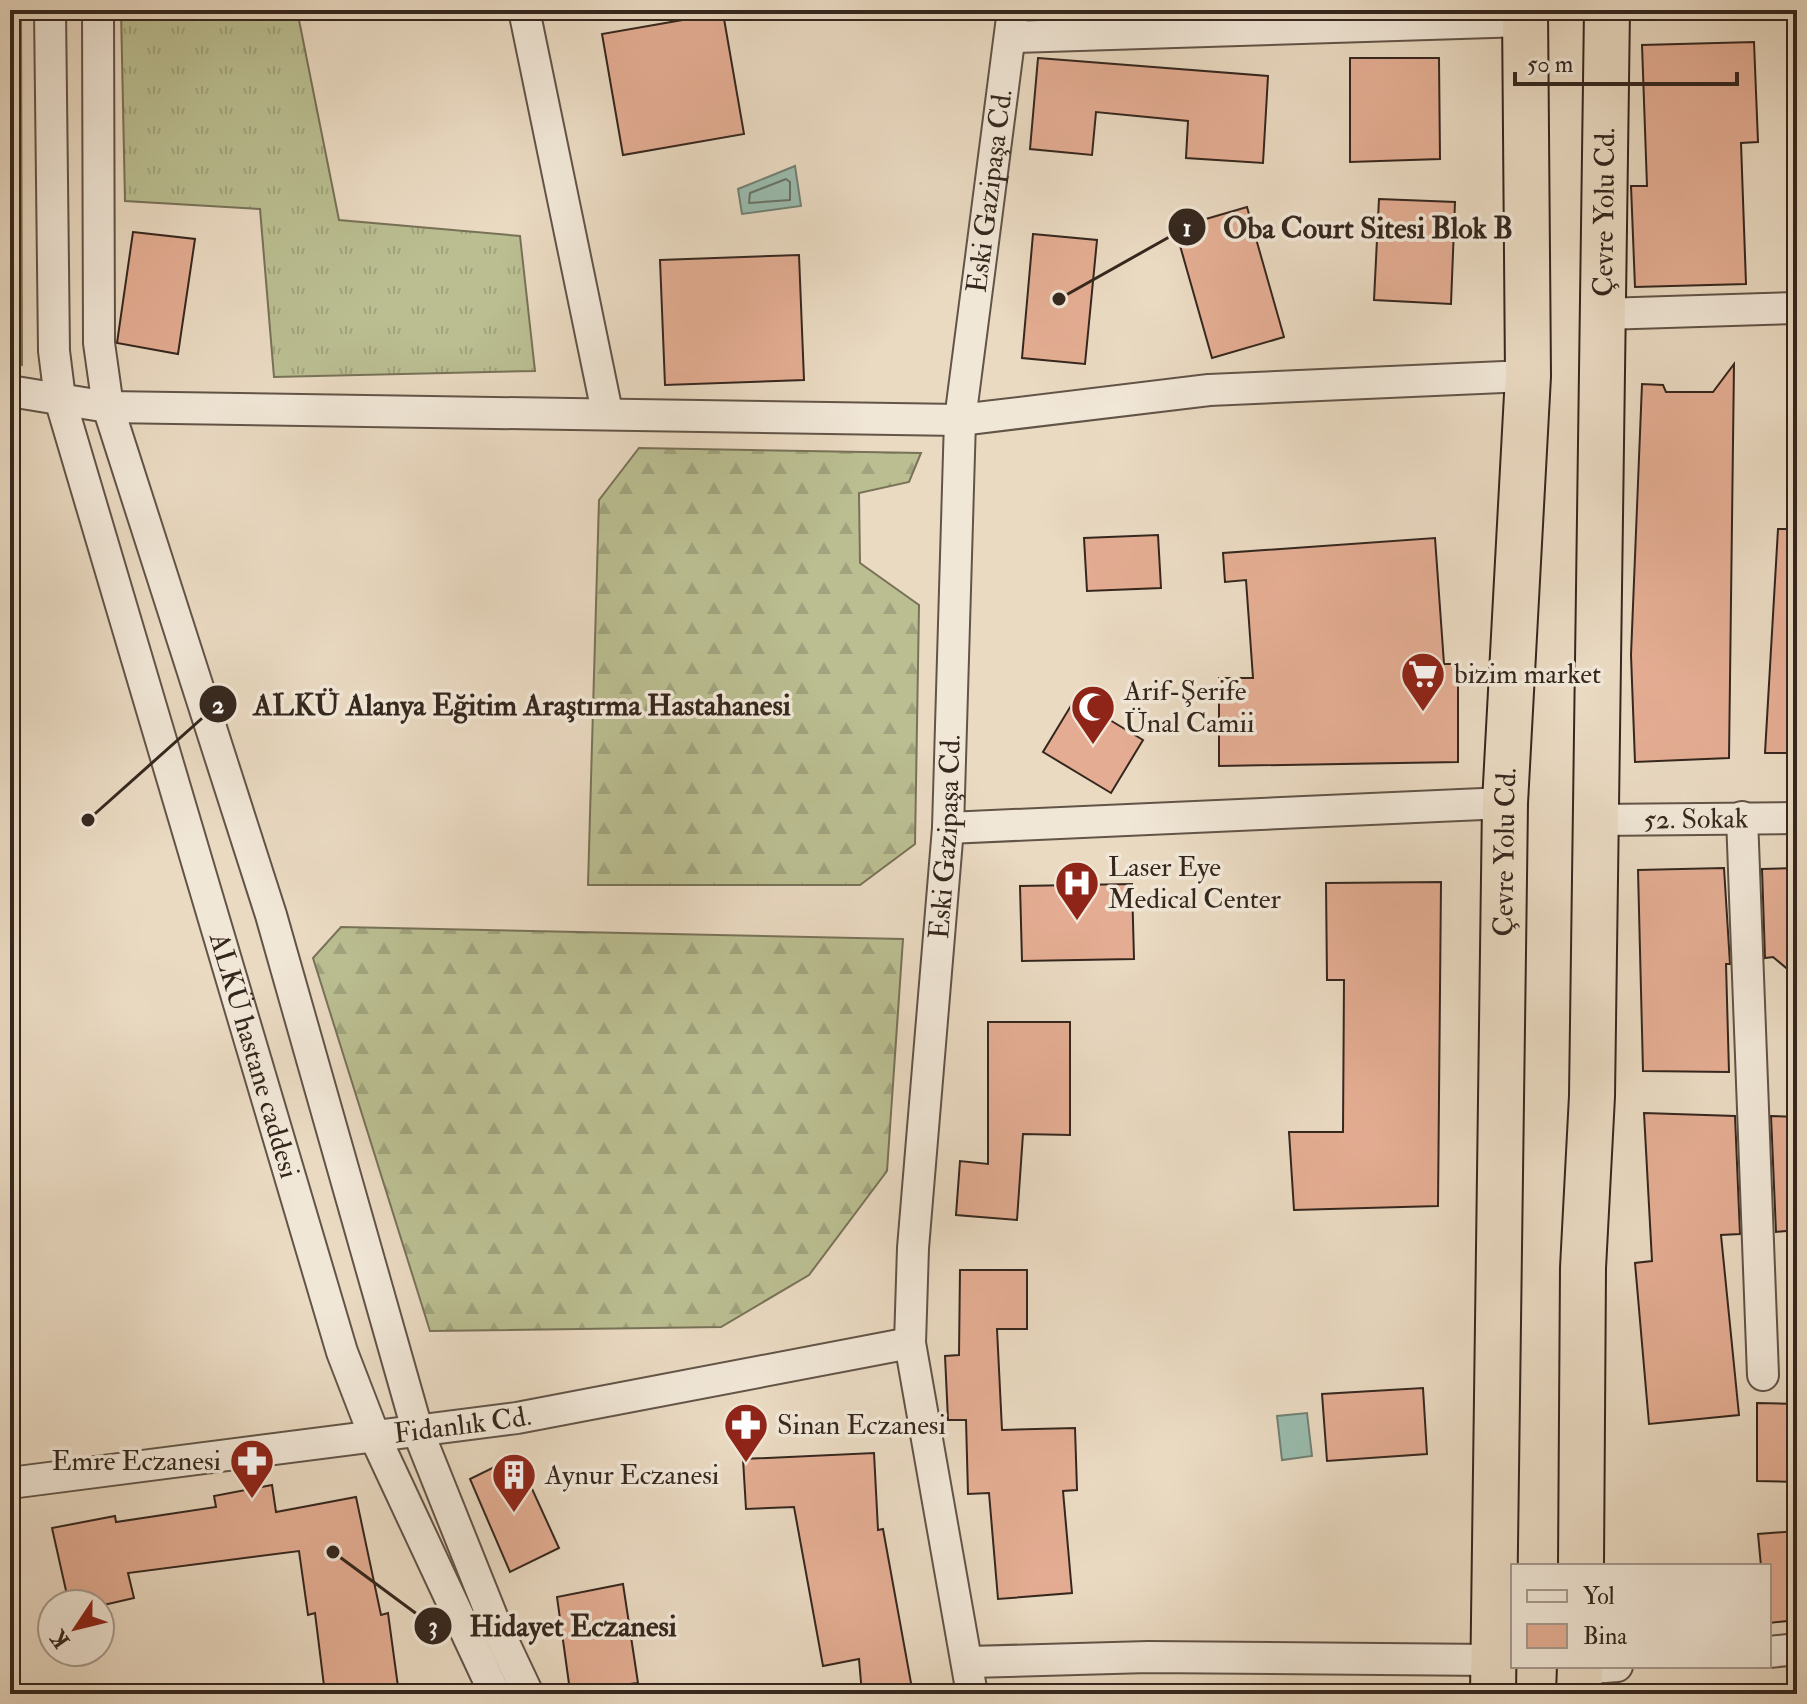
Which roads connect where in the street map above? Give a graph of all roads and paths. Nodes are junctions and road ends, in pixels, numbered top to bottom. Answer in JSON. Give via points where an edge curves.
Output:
{"nodes":[{"id":1,"x":50,"y":10,"type":"edge"},
{"id":2,"x":98,"y":10,"type":"edge"},
{"id":3,"x":524,"y":10,"type":"edge"},
{"id":4,"x":1607,"y":10,"type":"edge"},
{"id":5,"x":1524,"y":16,"type":"edge"},
{"id":6,"x":1013,"y":23,"type":"edge"},
{"id":7,"x":1797,"y":308,"type":"edge"},
{"id":8,"x":1603,"y":314,"type":"junction"},
{"id":9,"x":1528,"y":376,"type":"junction"},
{"id":10,"x":10,"y":391,"type":"edge"},
{"id":11,"x":60,"y":399,"type":"junction"},
{"id":12,"x":108,"y":407,"type":"junction"},
{"id":13,"x":607,"y":412,"type":"junction"},
{"id":14,"x":960,"y":420,"type":"junction"},
{"id":15,"x":1505,"y":803,"type":"junction"},
{"id":16,"x":1742,"y":817,"type":"junction"},
{"id":17,"x":1797,"y":818,"type":"edge"},
{"id":18,"x":1596,"y":820,"type":"junction"},
{"id":19,"x":948,"y":828,"type":"junction"},
{"id":20,"x":910,"y":1343,"type":"junction"},
{"id":21,"x":1763,"y":1375,"type":"dead end"},
{"id":22,"x":417,"y":1429,"type":"junction"},
{"id":23,"x":374,"y":1435,"type":"junction"},
{"id":24,"x":10,"y":1483,"type":"edge"},
{"id":25,"x":1581,"y":1564,"type":"edge"},
{"id":26,"x":1797,"y":1649,"type":"edge"},
{"id":27,"x":1771,"y":1652,"type":"edge"},
{"id":28,"x":969,"y":1662,"type":"junction"},
{"id":29,"x":1492,"y":1677,"type":"edge"},
{"id":30,"x":495,"y":1694,"type":"edge"},
{"id":31,"x":528,"y":1694,"type":"edge"},
{"id":32,"x":972,"y":1694,"type":"edge"}],
"edges":[{"from":1,"to":11,"type":"street","name":"ALKÜ hastane caddesi","via":[[54,351]]},
{"from":2,"to":12,"type":"street","via":[[99,343]]},
{"from":3,"to":13,"type":"street"},
{"from":4,"to":8,"type":"highway","name":"Çevre Yolu Cd."},
{"from":5,"to":6,"type":"street"},
{"from":5,"to":9,"type":"highway","name":"Çevre Yolu Cd."},
{"from":6,"to":14,"type":"street","name":"Eski Gazipaşa Cd."},
{"from":7,"to":8,"type":"street"},
{"from":8,"to":18,"type":"highway","name":"Çevre Yolu Cd."},
{"from":9,"to":14,"type":"street","via":[[1209,390]]},
{"from":9,"to":15,"type":"highway","name":"Çevre Yolu Cd."},
{"from":10,"to":11,"type":"street"},
{"from":11,"to":12,"type":"street"},
{"from":11,"to":23,"type":"street","name":"ALKÜ hastane caddesi","via":[[342,1352]]},
{"from":12,"to":13,"type":"street"},
{"from":12,"to":22,"type":"street","via":[[271,915]]},
{"from":13,"to":14,"type":"street"},
{"from":14,"to":19,"type":"street","name":"Eski Gazipaşa Cd."},
{"from":15,"to":19,"type":"street"},
{"from":15,"to":29,"type":"highway","name":"Çevre Yolu Cd."},
{"from":16,"to":17,"type":"street","name":"52. Sokak"},
{"from":16,"to":18,"type":"street","name":"52. Sokak"},
{"from":16,"to":21,"type":"street"},
{"from":18,"to":25,"type":"highway","name":"Çevre Yolu Cd."},
{"from":19,"to":20,"type":"street","name":"Eski Gazipaşa Cd."},
{"from":20,"to":22,"type":"street","name":"Fidanlık Cd.","via":[[517,1418]]},
{"from":20,"to":28,"type":"street","name":"Eski Gazipaşa Cd.","via":[[944,1549]]},
{"from":22,"to":23,"type":"street","name":"Fidanlık Cd."},
{"from":22,"to":31,"type":"street"},
{"from":23,"to":24,"type":"street","name":"Fidanlık Cd."},
{"from":23,"to":30,"type":"street","name":"ALKÜ hastane caddesi"},
{"from":26,"to":27,"type":"street"},
{"from":28,"to":29,"type":"street","via":[[1148,1657]]},
{"from":28,"to":32,"type":"street","name":"Eski Gazipaşa Cd."}]}
